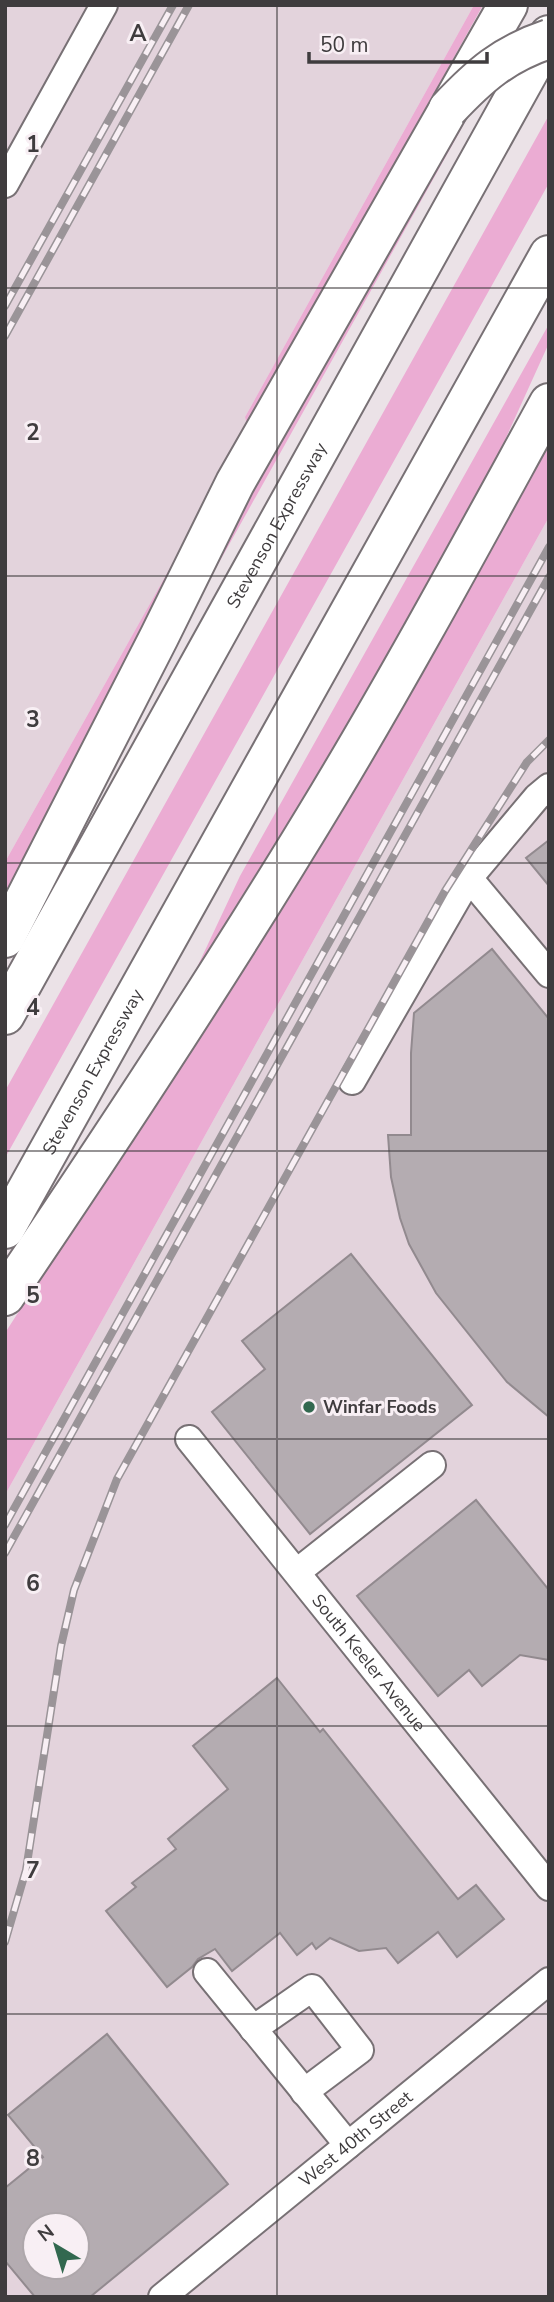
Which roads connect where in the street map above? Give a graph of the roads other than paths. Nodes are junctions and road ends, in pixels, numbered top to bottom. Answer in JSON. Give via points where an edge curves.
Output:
{"nodes":[{"id":1,"x":104,"y":5,"type":"edge"},
{"id":2,"x":508,"y":5,"type":"edge"},
{"id":3,"x":549,"y":37,"type":"edge"},
{"id":4,"x":449,"y":109,"type":"junction"},
{"id":5,"x":5,"y":184,"type":"edge"},
{"id":6,"x":549,"y":255,"type":"edge"},
{"id":7,"x":549,"y":403,"type":"edge"},
{"id":8,"x":549,"y":410,"type":"edge"},
{"id":9,"x":497,"y":498,"type":"junction"},
{"id":10,"x":549,"y":787,"type":"edge"},
{"id":11,"x":469,"y":878,"type":"junction"},
{"id":12,"x":5,"y":938,"type":"edge"},
{"id":13,"x":549,"y":974,"type":"edge"},
{"id":14,"x":5,"y":1015,"type":"edge"},
{"id":15,"x":352,"y":1081,"type":"dead end"},
{"id":16,"x":5,"y":1229,"type":"edge"},
{"id":17,"x":5,"y":1296,"type":"edge"},
{"id":18,"x":189,"y":1439,"type":"dead end"},
{"id":19,"x":432,"y":1465,"type":"dead end"},
{"id":20,"x":297,"y":1573,"type":"junction"},
{"id":21,"x":549,"y":1887,"type":"edge"},
{"id":22,"x":206,"y":1972,"type":"dead end"},
{"id":23,"x":549,"y":1981,"type":"edge"},
{"id":24,"x":253,"y":2029,"type":"junction"},
{"id":25,"x":304,"y":2092,"type":"junction"},
{"id":26,"x":348,"y":2145,"type":"junction"},
{"id":27,"x":162,"y":2297,"type":"edge"}],
"edges":[{"from":1,"to":5,"type":"street"},
{"from":2,"to":4,"type":"highway","bridge":true},
{"from":3,"to":4,"type":"highway","bridge":true,"via":[[496,63]]},
{"from":3,"to":14,"type":"highway","name":"Stevenson Expressway"},
{"from":4,"to":12,"type":"highway","via":[[235,483]]},
{"from":6,"to":16,"type":"highway","name":"Stevenson Expressway"},
{"from":7,"to":9,"type":"highway"},
{"from":8,"to":9,"type":"highway"},
{"from":9,"to":17,"type":"highway","via":[[328,795],[124,1120]]},
{"from":10,"to":11,"type":"street"},
{"from":11,"to":13,"type":"street"},
{"from":11,"to":15,"type":"street"},
{"from":18,"to":20,"type":"street","name":"South Keeler Avenue"},
{"from":19,"to":20,"type":"street"},
{"from":20,"to":21,"type":"street","name":"South Keeler Avenue"},
{"from":22,"to":24,"type":"street"},
{"from":23,"to":26,"type":"street","name":"West 40th Street"},
{"from":24,"to":25,"type":"street"},
{"from":24,"to":25,"type":"street","via":[[313,1988],[360,2050]]},
{"from":25,"to":26,"type":"street"},
{"from":26,"to":27,"type":"street","name":"West 40th Street"}]}
